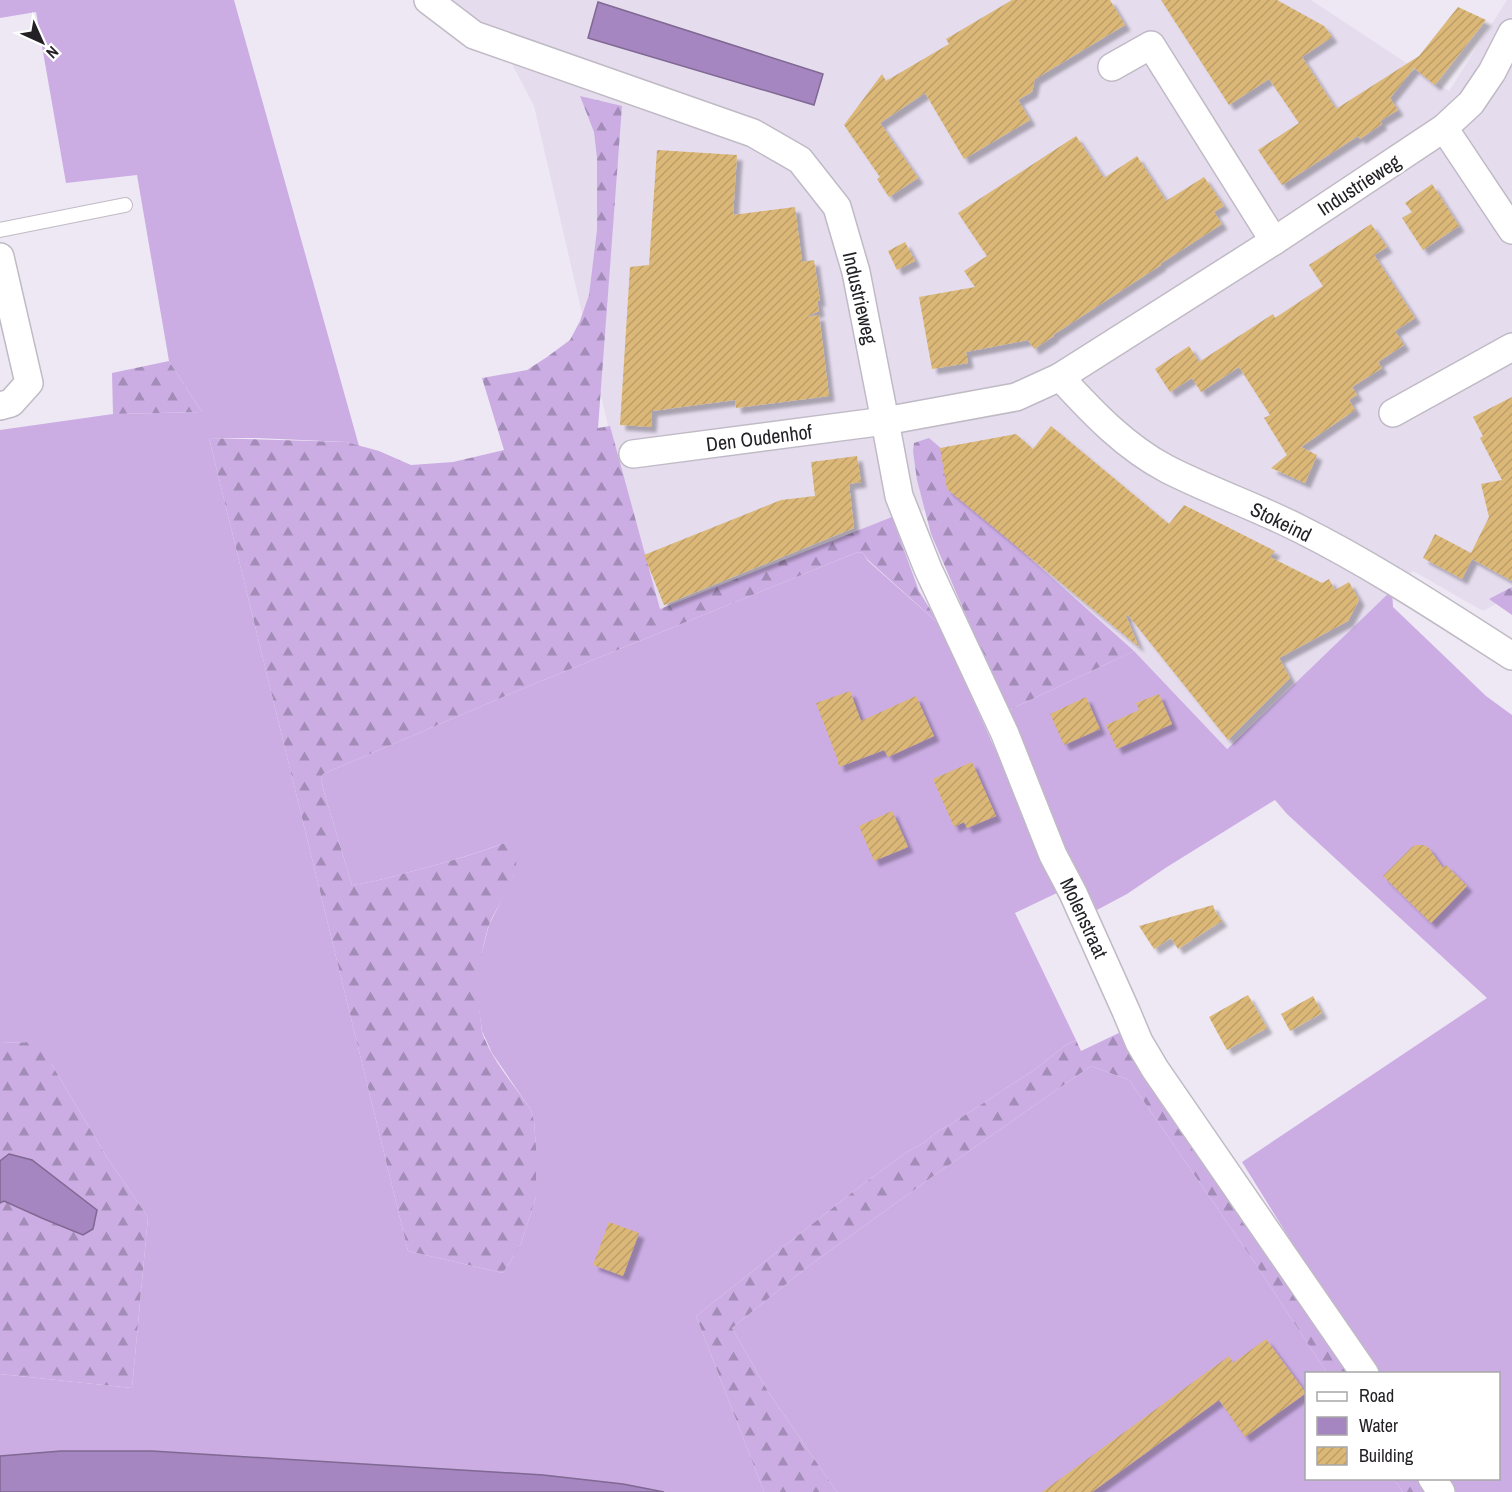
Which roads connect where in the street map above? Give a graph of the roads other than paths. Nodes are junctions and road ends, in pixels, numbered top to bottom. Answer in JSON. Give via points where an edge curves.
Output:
{"nodes":[{"id":1,"x":428,"y":0,"type":"edge"},
{"id":2,"x":1512,"y":33,"type":"edge"},
{"id":3,"x":1112,"y":67,"type":"dead end"},
{"id":4,"x":1444,"y":128,"type":"junction"},
{"id":5,"x":125,"y":205,"type":"dead end"},
{"id":6,"x":0,"y":230,"type":"edge"},
{"id":7,"x":1512,"y":230,"type":"edge"},
{"id":8,"x":1274,"y":241,"type":"junction"},
{"id":9,"x":0,"y":257,"type":"edge"},
{"id":10,"x":1512,"y":346,"type":"edge"},
{"id":11,"x":1060,"y":377,"type":"junction"},
{"id":12,"x":0,"y":406,"type":"edge"},
{"id":13,"x":1393,"y":413,"type":"dead end"},
{"id":14,"x":885,"y":421,"type":"junction"},
{"id":15,"x":633,"y":454,"type":"dead end"},
{"id":16,"x":1512,"y":656,"type":"edge"},
{"id":17,"x":1364,"y":1372,"type":"edge"}],
"edges":[{"from":1,"to":14,"type":"street","name":"Industrieweg","via":[[474,35],[753,133],[800,160],[837,207],[856,272]]},
{"from":2,"to":4,"type":"street","name":"Industrieweg","via":[[1471,103]]},
{"from":3,"to":8,"type":"street","via":[[1151,45]]},
{"from":4,"to":7,"type":"street"},
{"from":4,"to":8,"type":"street","name":"Industrieweg"},
{"from":5,"to":6,"type":"lane"},
{"from":8,"to":11,"type":"street","name":"Industrieweg"},
{"from":9,"to":12,"type":"street","via":[[29,383],[11,404]]},
{"from":10,"to":13,"type":"street"},
{"from":11,"to":14,"type":"street","name":"Industrieweg","via":[[1016,397]]},
{"from":11,"to":16,"type":"street","name":"Stokeind","via":[[1122,438],[1166,468],[1301,530],[1400,585]]},
{"from":14,"to":15,"type":"street","name":"Den Oudenhof"},
{"from":14,"to":17,"type":"street","name":"Molenstraat","via":[[899,496],[927,569],[1005,734],[1053,855],[1139,1042]]}]}
